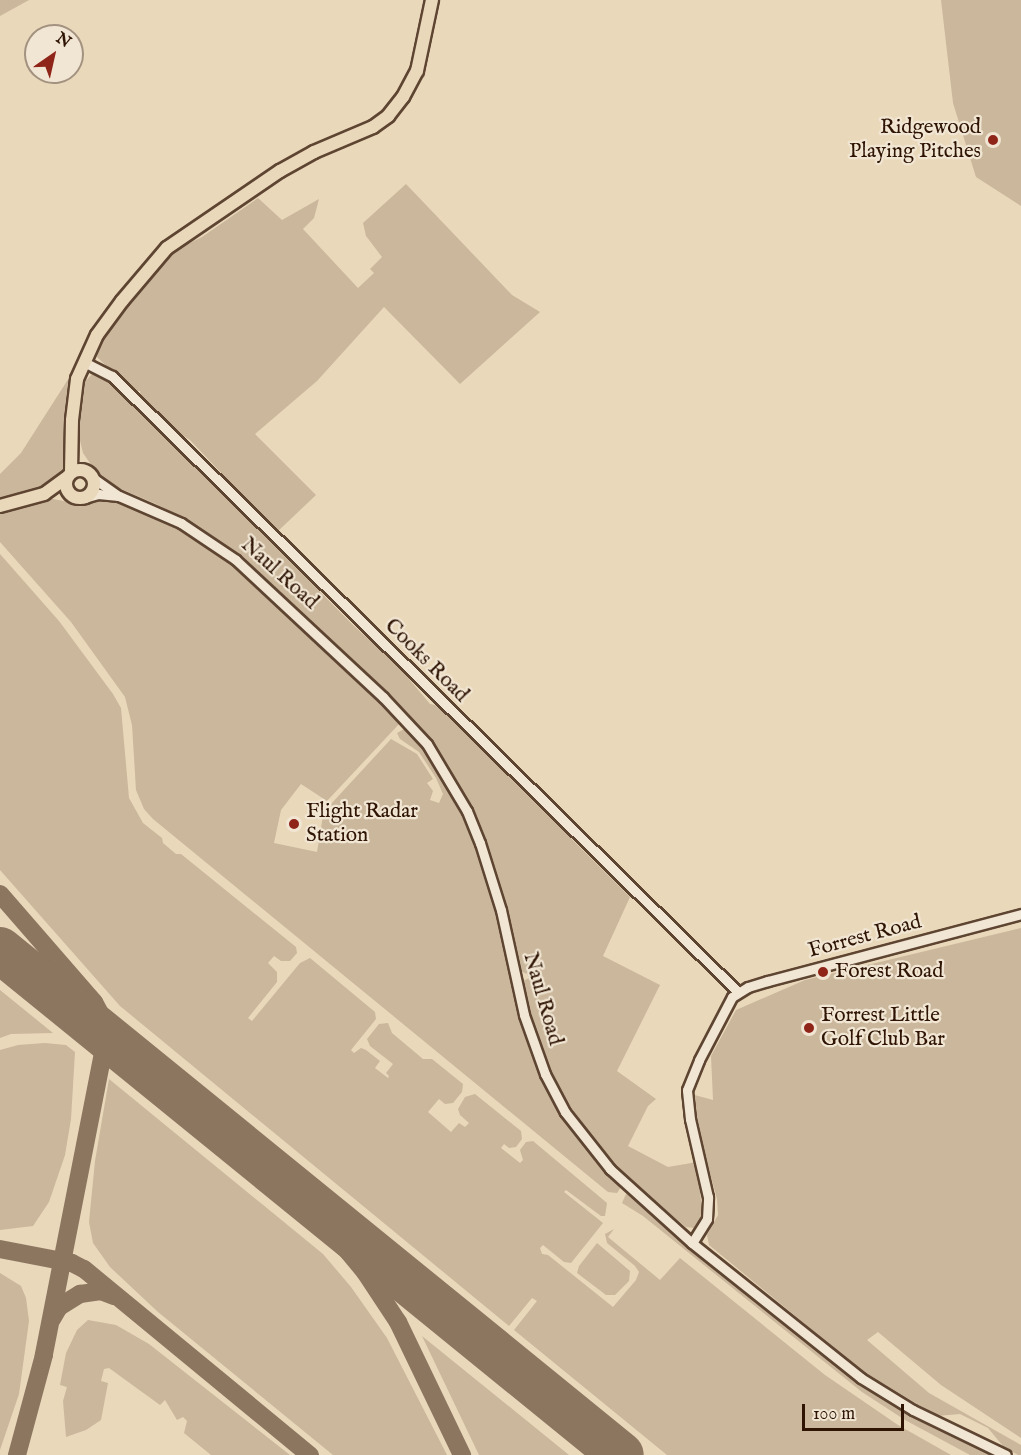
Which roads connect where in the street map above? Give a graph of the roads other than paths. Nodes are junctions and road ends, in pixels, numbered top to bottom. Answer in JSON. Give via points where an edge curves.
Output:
{"nodes":[{"id":1,"x":432,"y":0,"type":"edge"},
{"id":2,"x":84,"y":362,"type":"junction"},
{"id":3,"x":72,"y":441,"type":"junction"},
{"id":4,"x":68,"y":475,"type":"junction"},
{"id":5,"x":91,"y":475,"type":"junction"},
{"id":6,"x":44,"y":494,"type":"junction"},
{"id":7,"x":70,"y":495,"type":"junction"},
{"id":8,"x":118,"y":496,"type":"junction"},
{"id":9,"x":84,"y":498,"type":"junction"},
{"id":10,"x":0,"y":506,"type":"edge"},
{"id":11,"x":1021,"y":914,"type":"edge"},
{"id":12,"x":738,"y":992,"type":"junction"},
{"id":13,"x":692,"y":1243,"type":"junction"},
{"id":14,"x":1006,"y":1455,"type":"edge"}],
"edges":[{"from":1,"to":2,"type":"main road","via":[[417,71],[388,116],[280,171],[167,248],[107,320]]},
{"from":2,"to":3,"type":"main road","via":[[74,399]]},
{"from":2,"to":12,"type":"street","name":"Cooks Road","via":[[112,376]]},
{"from":3,"to":4,"type":"main road"},
{"from":3,"to":5,"type":"main road","name":"Naul Road"},
{"from":4,"to":5,"type":"main road","via":[[79,469]]},
{"from":4,"to":6,"type":"main road"},
{"from":4,"to":7,"type":"main road","via":[[65,486]]},
{"from":5,"to":8,"type":"street","name":"Naul Road"},
{"from":5,"to":9,"type":"main road","via":[[92,492]]},
{"from":6,"to":7,"type":"main road"},
{"from":6,"to":10,"type":"main road"},
{"from":7,"to":9,"type":"main road"},
{"from":8,"to":9,"type":"street","name":"Naul Road","via":[[98,494]]},
{"from":8,"to":13,"type":"street","name":"Naul Road","via":[[181,523],[236,560],[427,744],[468,811],[501,910],[524,1015],[545,1074],[565,1112],[610,1169]]},
{"from":11,"to":12,"type":"street","name":"Forrest Road"},
{"from":12,"to":13,"type":"street","via":[[727,1004],[687,1090],[708,1197],[707,1219]]},
{"from":13,"to":14,"type":"street","name":"Naul Road","via":[[873,1387]]}]}
